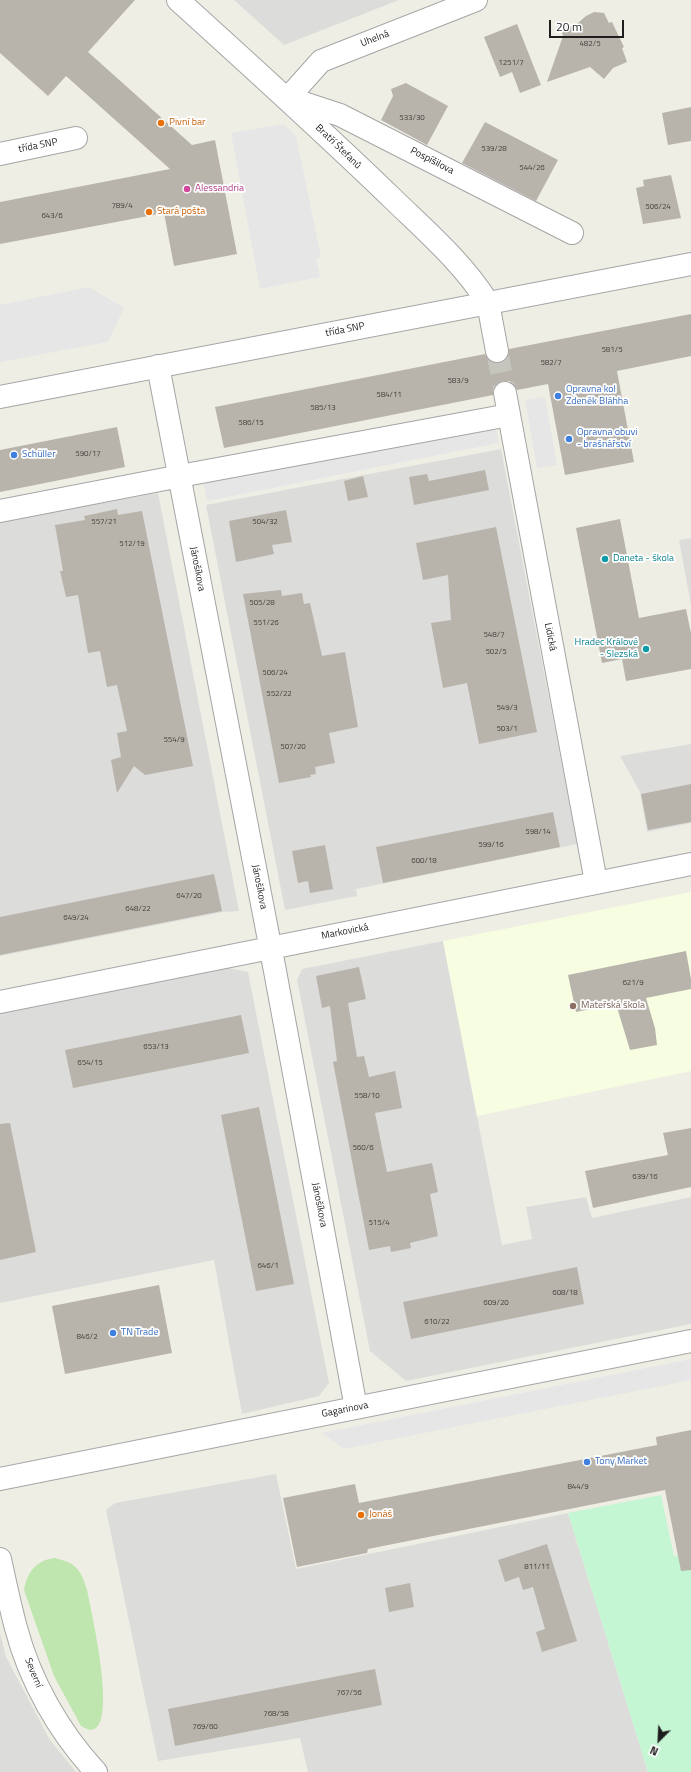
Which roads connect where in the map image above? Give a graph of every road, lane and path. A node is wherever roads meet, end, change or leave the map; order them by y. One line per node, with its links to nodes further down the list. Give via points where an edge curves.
1 (178, 0): 3 (street, Bratří Štefanů)
2 (476, 0): 3 (street, Uhelná, via 321,61)
3 (288, 98): 6 (street, Pospíšilova, via 340,115); 8 (street, Bratří Štefanů, via 448,253)
4 (76, 138): 5 (street, třída SNP)
5 (0, 154)
6 (572, 233)
7 (691, 264): 8 (street, třída SNP)
8 (488, 303): 9 (street); 10 (street, třída SNP)
9 (497, 351)
10 (158, 366): 12 (street, třída SNP); 14 (street, Jánošíkova)
11 (505, 393): 13 (street, Lidická)
12 (0, 397)
13 (509, 414): 14 (street); 17 (street, Lidická)
14 (179, 476): 15 (street); 18 (street, Jánošíkova)
15 (0, 511)
16 (691, 864): 17 (street, Markovická)
17 (596, 882): 18 (street, Markovická)
18 (270, 947): 19 (street, Markovická); 21 (street, Jánošíkova)
19 (0, 1002)
20 (691, 1342): 21 (street, Gagarinova)
21 (356, 1408): 22 (street, Gagarinova)
22 (0, 1479)
23 (0, 1559): 24 (street, Severní, via 16,1630 44,1699 56,1722)
24 (96, 1772)

